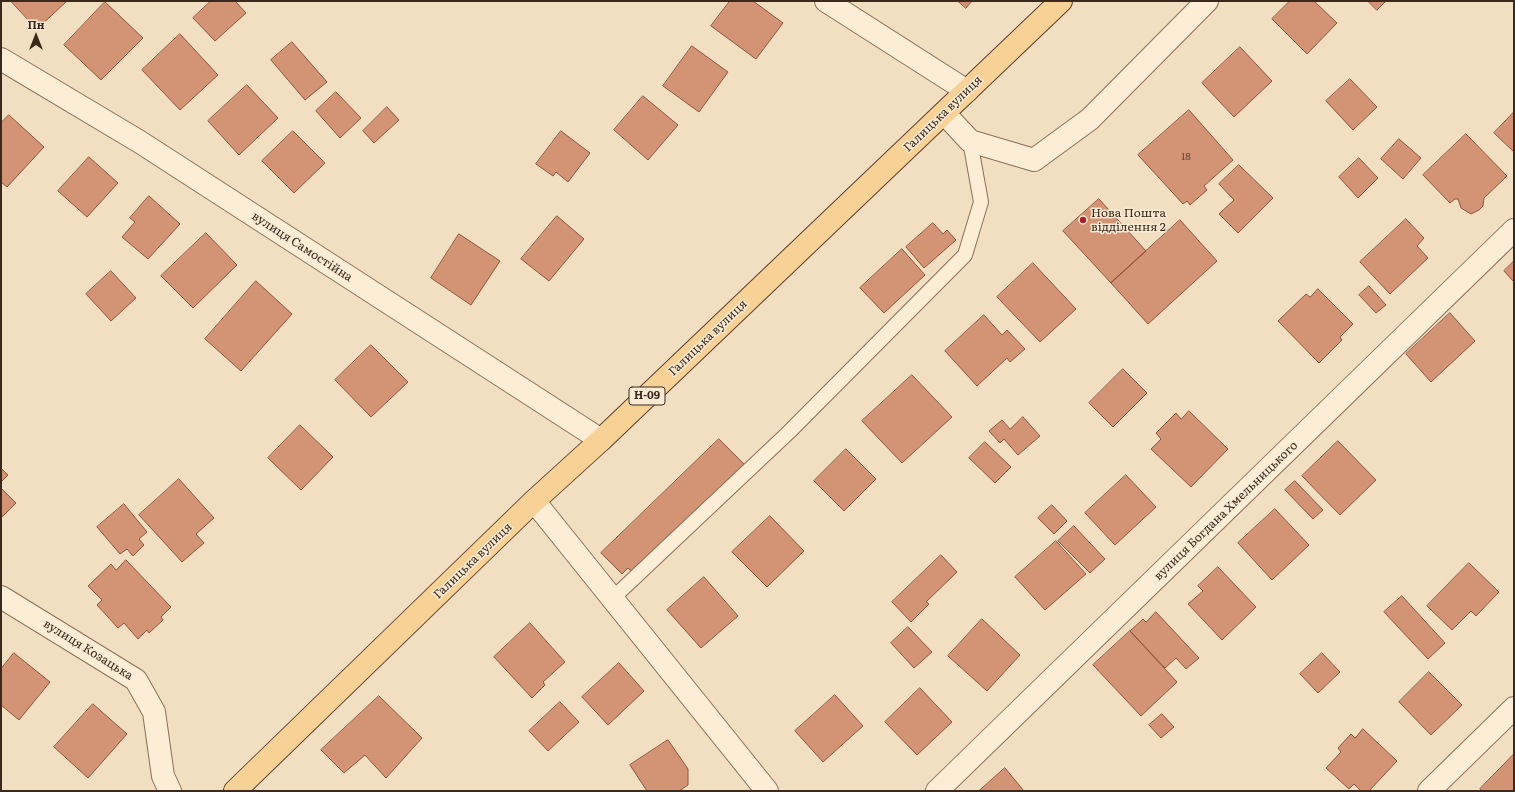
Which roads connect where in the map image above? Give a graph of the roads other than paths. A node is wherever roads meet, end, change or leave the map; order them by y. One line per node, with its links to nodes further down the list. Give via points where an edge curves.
1 (826, 1): 5 (street)
2 (1061, 1): 5 (main road, Галицька вулиця / Н-09)
3 (1207, 1): 7 (street, via 1090,119 1034,160)
4 (1, 59): 9 (street, вулиця Самостійна, via 140,142)
5 (967, 90): 6 (main road, Галицька вулиця / Н-09)
6 (944, 113): 7 (street); 9 (main road, Галицька вулиця / Н-09)
7 (970, 141): 12 (lane, via 981,202 966,255 789,432)
8 (1514, 230): 17 (street, вулиця Богдана Хмельницького)
9 (601, 440): 10 (main road, Галицька вулиця / Н-09)
10 (534, 501): 12 (street); 15 (main road, Галицька вулиця / Н-09)
11 (1, 597): 14 (street, вулиця Козацька, via 136,680 154,712 163,776)
12 (613, 598): 16 (street)
13 (1514, 708): 18 (street)
14 (170, 791)
15 (235, 791)
16 (768, 791)
17 (937, 791)
18 (1429, 791)

